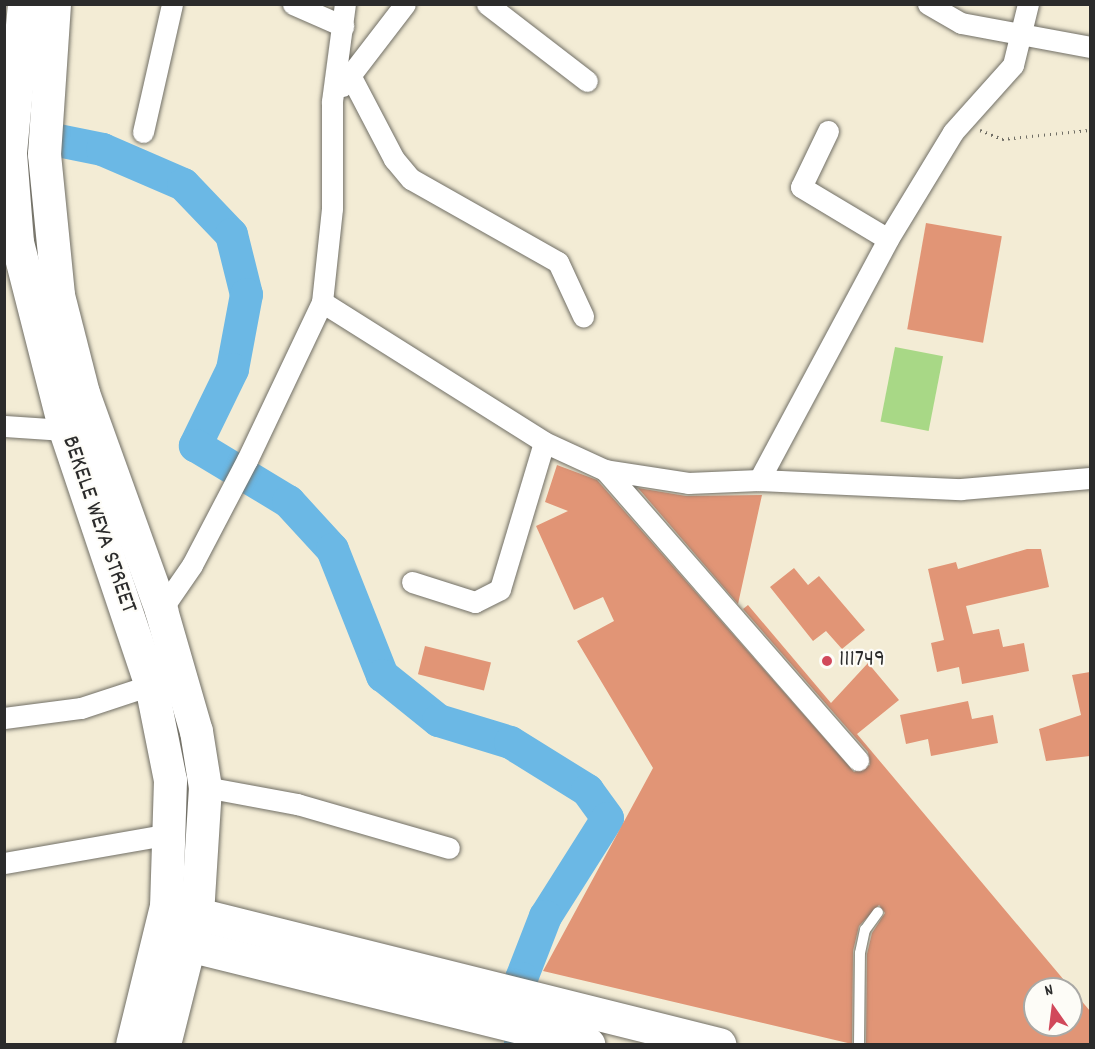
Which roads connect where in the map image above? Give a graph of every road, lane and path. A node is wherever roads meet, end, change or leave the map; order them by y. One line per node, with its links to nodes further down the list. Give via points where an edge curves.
1 (24, 4): 24 (main road, BEKELE WEYA STREET, via 10,141 17,242)
2 (54, 4): 30 (main road, via 45,142 50,254 68,341)
3 (172, 4): 19 (street)
4 (293, 4): 10 (street)
5 (345, 4): 10 (street)
6 (405, 4): 13 (street)
7 (487, 4): 14 (street)
8 (928, 4): 11 (street, via 961,22)
9 (1028, 4): 11 (street)
10 (343, 26): 15 (street)
11 (1021, 36): 12 (street); 16 (street, via 1013,64)
12 (1090, 47)
13 (350, 75): 15 (street); 22 (street, via 394,159 411,179 558,262)
14 (587, 81)
15 (332, 101): 21 (street, via 332,208)
16 (962, 123): 17 (path, via 1002,139); 20 (street)
17 (1090, 130)
18 (828, 131): 20 (street, via 801,187)
19 (143, 132)
20 (888, 239): 28 (street)
21 (322, 302): 25 (street); 30 (street, via 233,485)
22 (583, 316)
23 (4, 426): 24 (street)
24 (65, 430): 31 (main road, BEKELE WEYA STREET)
25 (543, 442): 26 (street); 29 (street, via 500,589 475,602)
26 (605, 470): 28 (street, via 688,483); 33 (street)
27 (1090, 478): 28 (street, via 961,489)
28 (759, 480)
29 (412, 582)
30 (161, 610): 34 (main road, via 196,731)
31 (151, 685): 32 (street, via 81,708); 35 (main road, BEKELE WEYA STREET, via 171,780)
32 (4, 718)
33 (858, 760)
34 (205, 787): 36 (street, via 297,804); 38 (main road)
35 (170, 834): 37 (street); 39 (main road, BEKELE WEYA STREET)
36 (449, 848)
37 (4, 863)
38 (201, 874): 39 (main road); 41 (main road)
39 (181, 910): 41 (main road); 42 (main road)
40 (878, 912): 48 (lane, via 865,930 860,952)
41 (246, 941): 42 (main road); 43 (main road); 46 (main road, via 503,1023); 47 (main road, via 496,986)
42 (175, 942): 43 (main road); 44 (main road)
43 (174, 999): 45 (main road)
44 (132, 1044)
45 (164, 1044)
46 (588, 1044)
47 (719, 1044)
48 (859, 1044)

